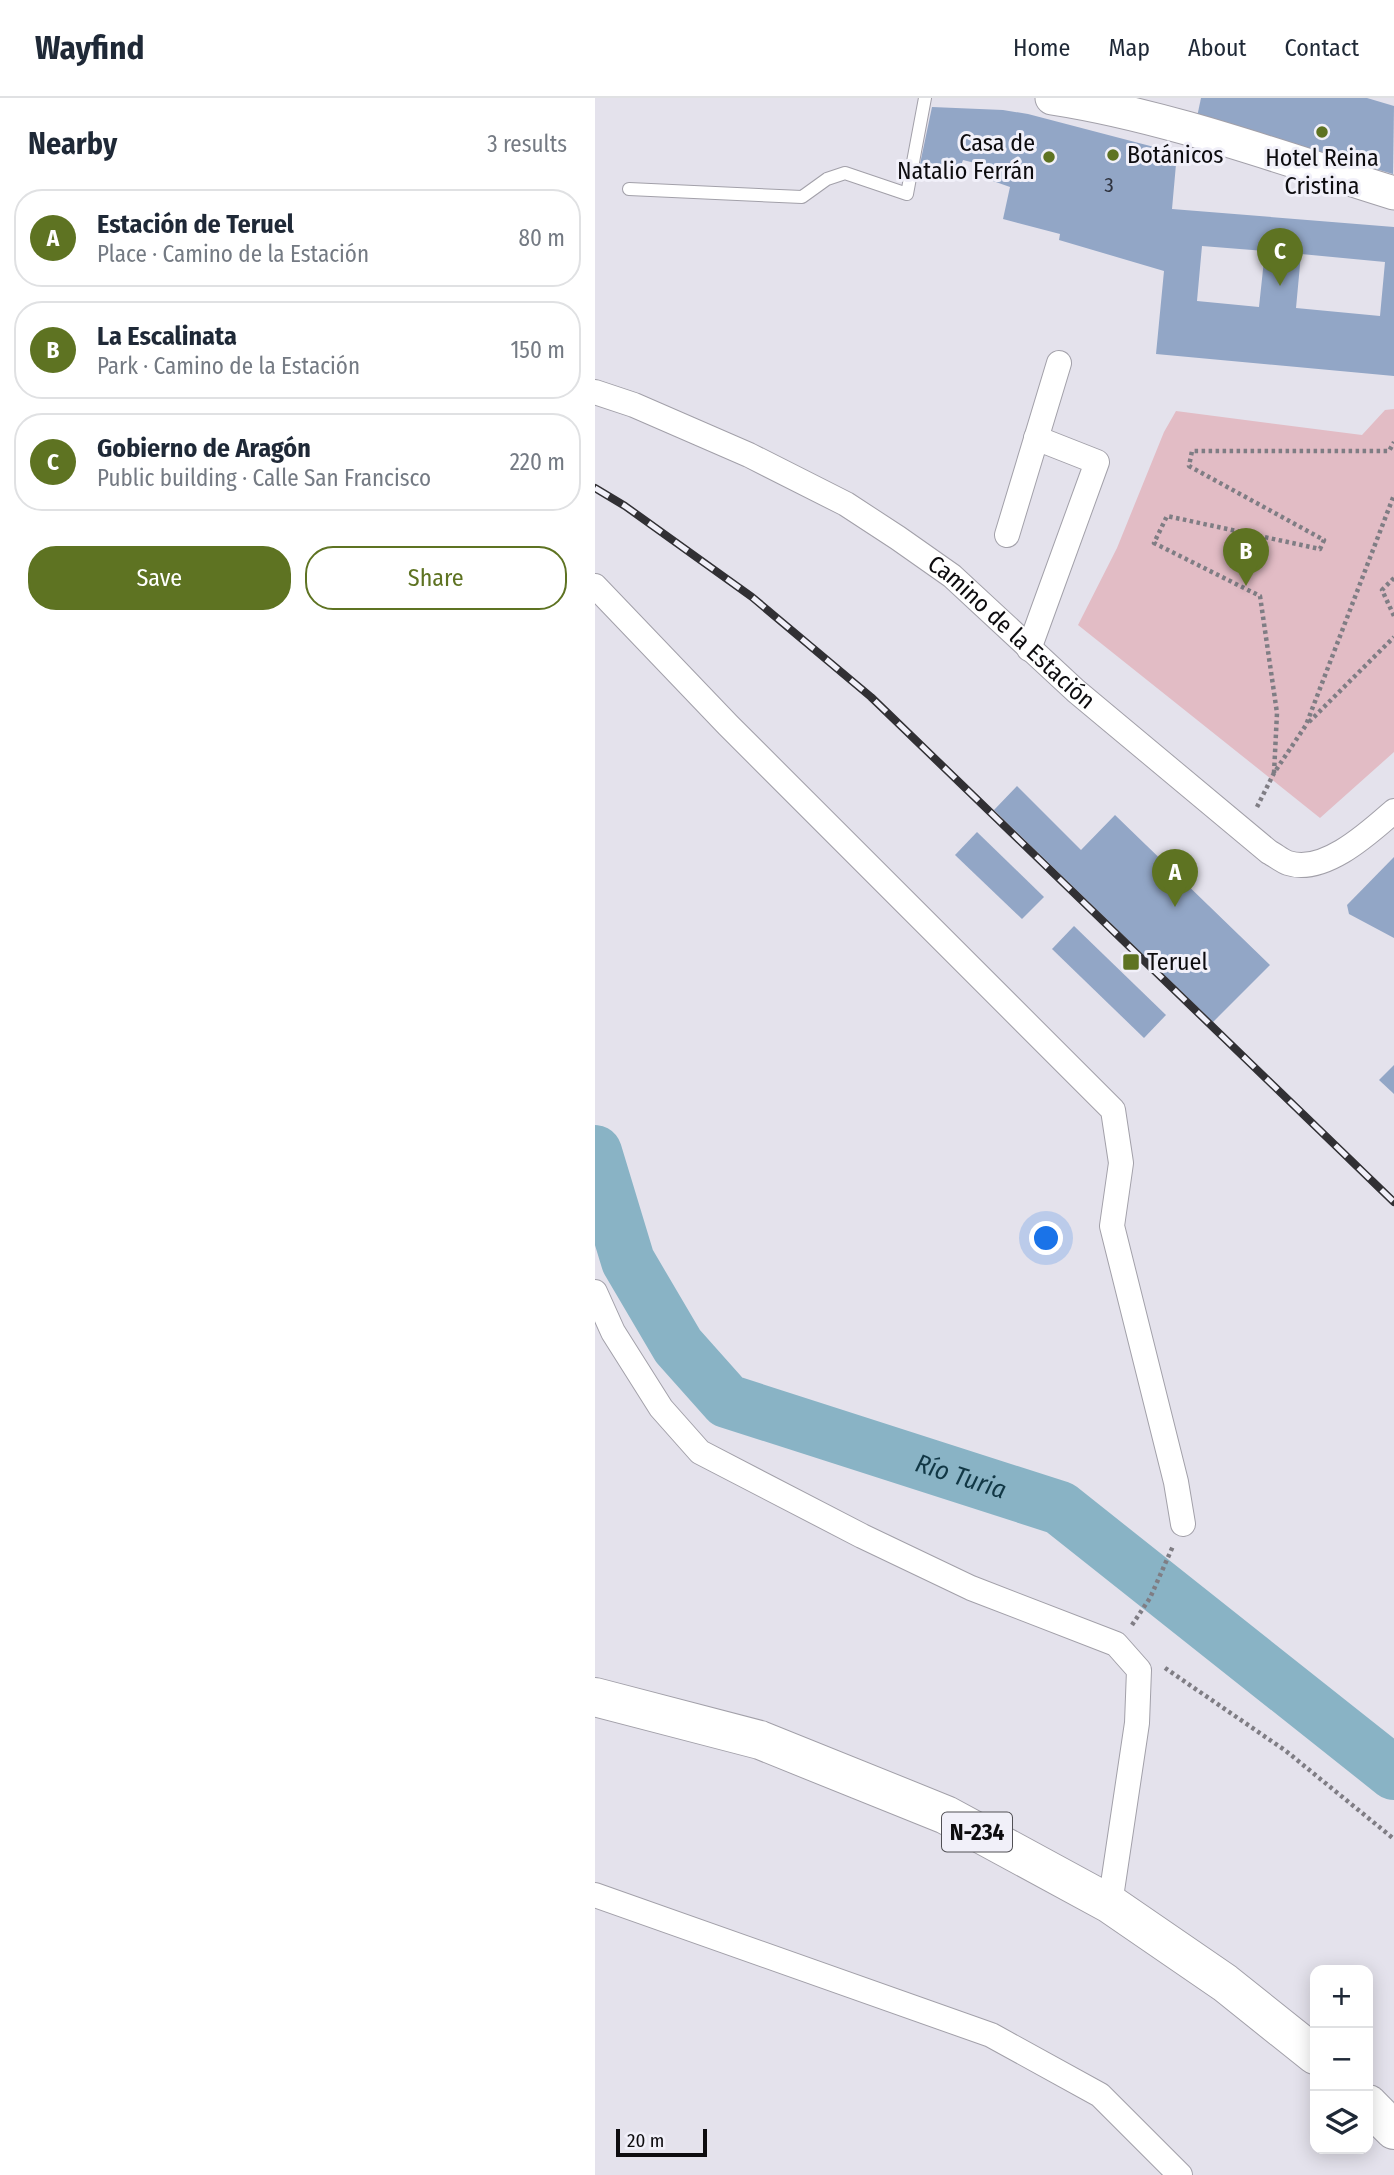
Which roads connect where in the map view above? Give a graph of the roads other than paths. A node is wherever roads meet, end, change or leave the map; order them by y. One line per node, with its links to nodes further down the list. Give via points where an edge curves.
1 (925, 98): 3 (lane, via 907,194 845,173 827,179 802,197)
2 (1052, 98): 4 (main road, via 1165,123)
3 (629, 189)
4 (1394, 193)
5 (1059, 363): 7 (street)
6 (595, 392): 10 (street, Camino de la Estación, via 713,439 846,504 952,576)
7 (1037, 438): 8 (street); 10 (street, via 1097,462)
8 (1007, 534)
9 (595, 586): 13 (street, via 1113,1110 1121,1163 1112,1226)
10 (1029, 649): 11 (street, Camino de la Estación, via 1289,864 1312,864 1336,855)
11 (1394, 811)
12 (595, 1292): 16 (street, via 613,1332 661,1408 701,1452 971,1588 1116,1644 1139,1670 1137,1723)
13 (1183, 1524)
14 (595, 1697): 16 (highway, N-234, via 773,1745 946,1815)
15 (595, 1895): 20 (street, via 991,2035 1100,2095)
16 (1110, 1904): 17 (highway, N-234, via 1225,1983)
17 (1310, 2051)
18 (1373, 2109): 19 (highway)
19 (1394, 2130)
20 (1180, 2175)

